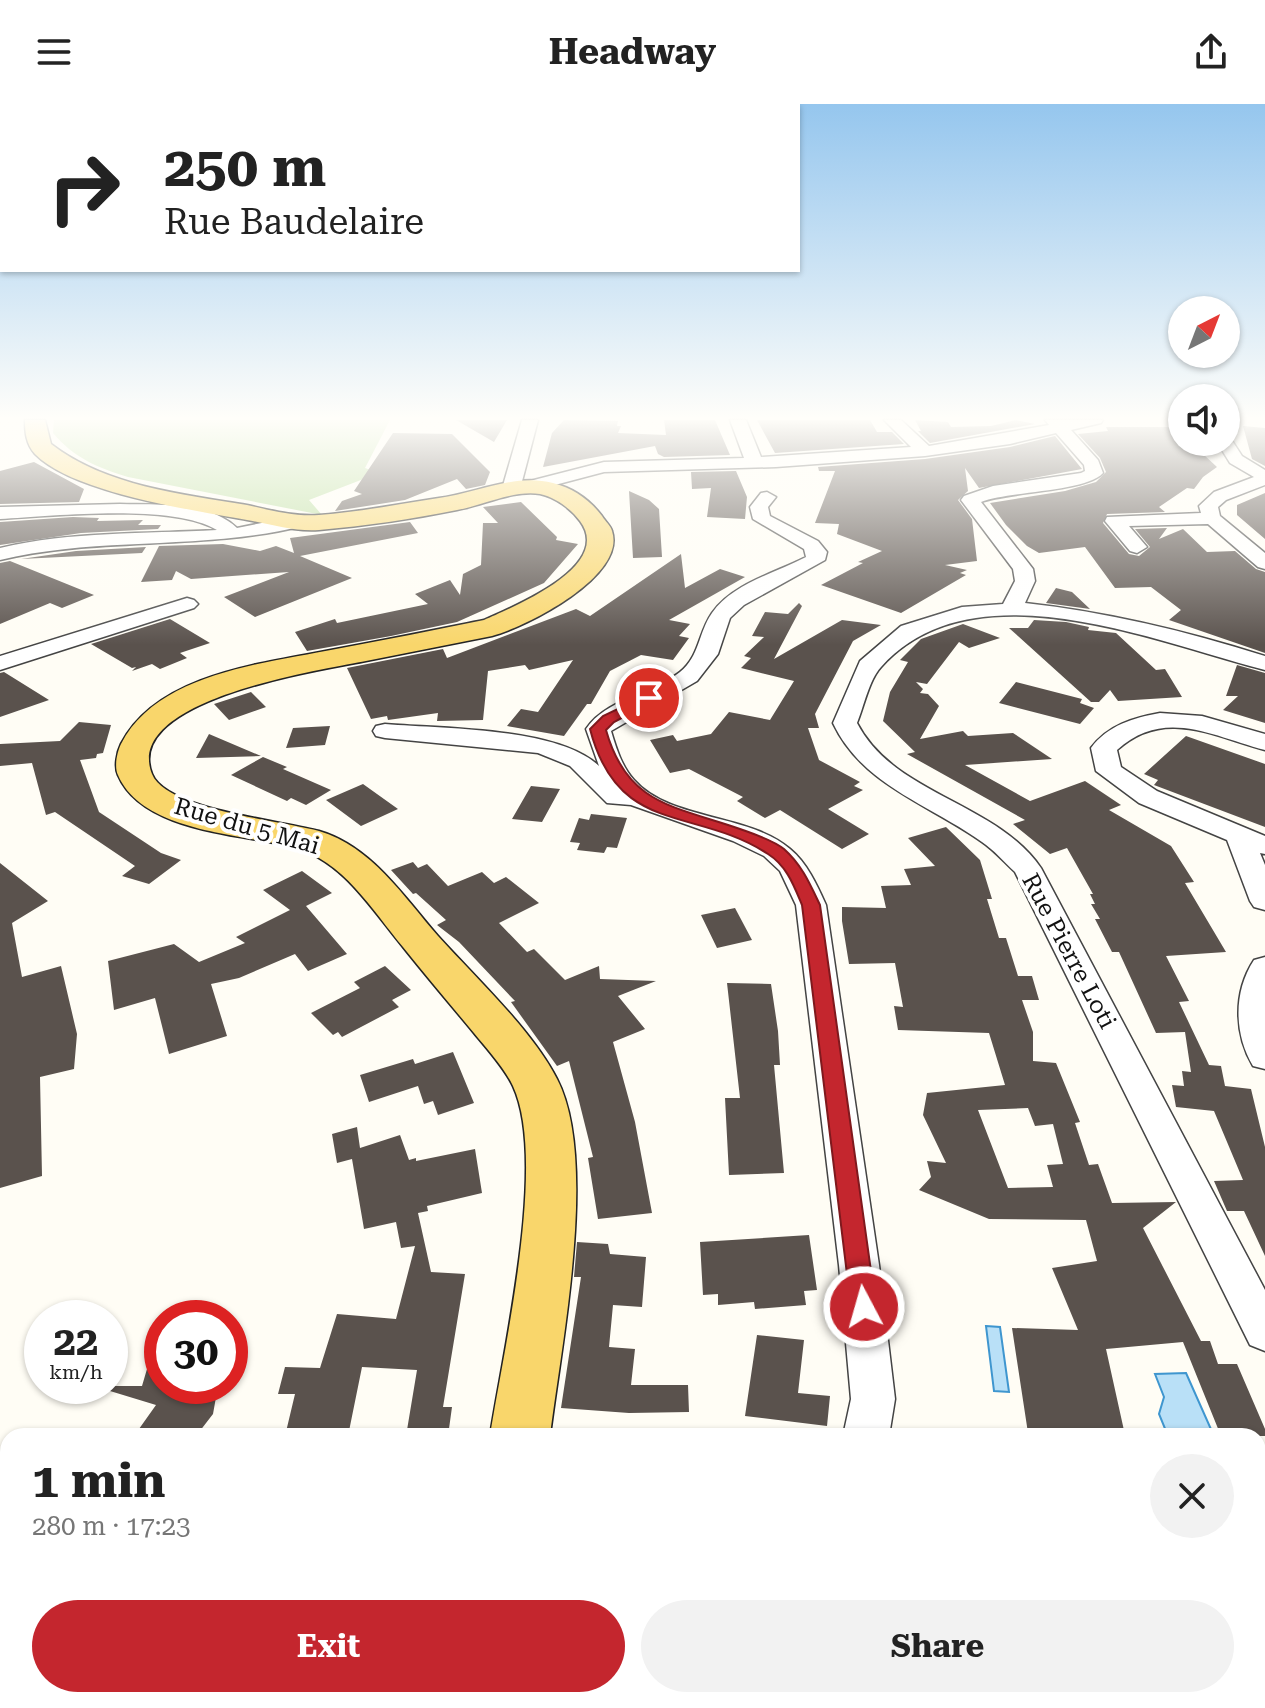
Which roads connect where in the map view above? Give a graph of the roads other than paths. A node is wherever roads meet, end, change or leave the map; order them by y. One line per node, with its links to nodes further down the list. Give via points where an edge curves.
1 (171, 495): 9 (main road)
2 (490, 495): 9 (main road)
3 (566, 495): 26 (main road, Rue du 5 Mai, via 592,517 600,530 600,548 596,559 555,595 492,627 239,678 205,691 158,718 132,758 142,788 179,810 308,839 355,865 536,1083 550,1152 551,1213)
4 (983, 495): 15 (street, via 970,500 1023,569 1025,581)
5 (1227, 495): 8 (street, via 1208,506)
6 (767, 497): 20 (street, via 759,507 762,519 811,545 815,560 740,599 721,615 713,646 690,675 624,709 598,729 621,780)
7 (0, 513): 10 (street, via 135,509 193,515 225,524)
8 (1212, 518): 11 (street, via 1114,521); 13 (street)
9 (296, 522): 10 (street)
10 (232, 534): 12 (street, via 53,541)
11 (1137, 547)
12 (0, 554)
13 (1265, 563)
14 (187, 604): 16 (street)
15 (1012, 608): 17 (street, Rue Pierre Loti, via 1146,627); 25 (street, Rue Pierre Loti, via 958,614 920,624 897,637 858,682 845,723 856,745 885,771 994,837 1027,868)
16 (0, 663)
17 (1265, 663)
18 (385, 731): 20 (street, via 543,746 579,761 616,797)
19 (1265, 742): 21 (street, via 1211,725 1144,721 1118,732 1104,748 1109,771 1148,797)
20 (641, 800): 27 (street, via 776,851 797,873 811,905 859,1265 873,1399)
21 (1253, 842): 22 (street)
22 (1265, 901)
23 (1265, 967): 24 (street, via 1253,1005 1256,1042)
24 (1265, 1057)
25 (1265, 1332)
26 (521, 1428)
27 (868, 1428)

